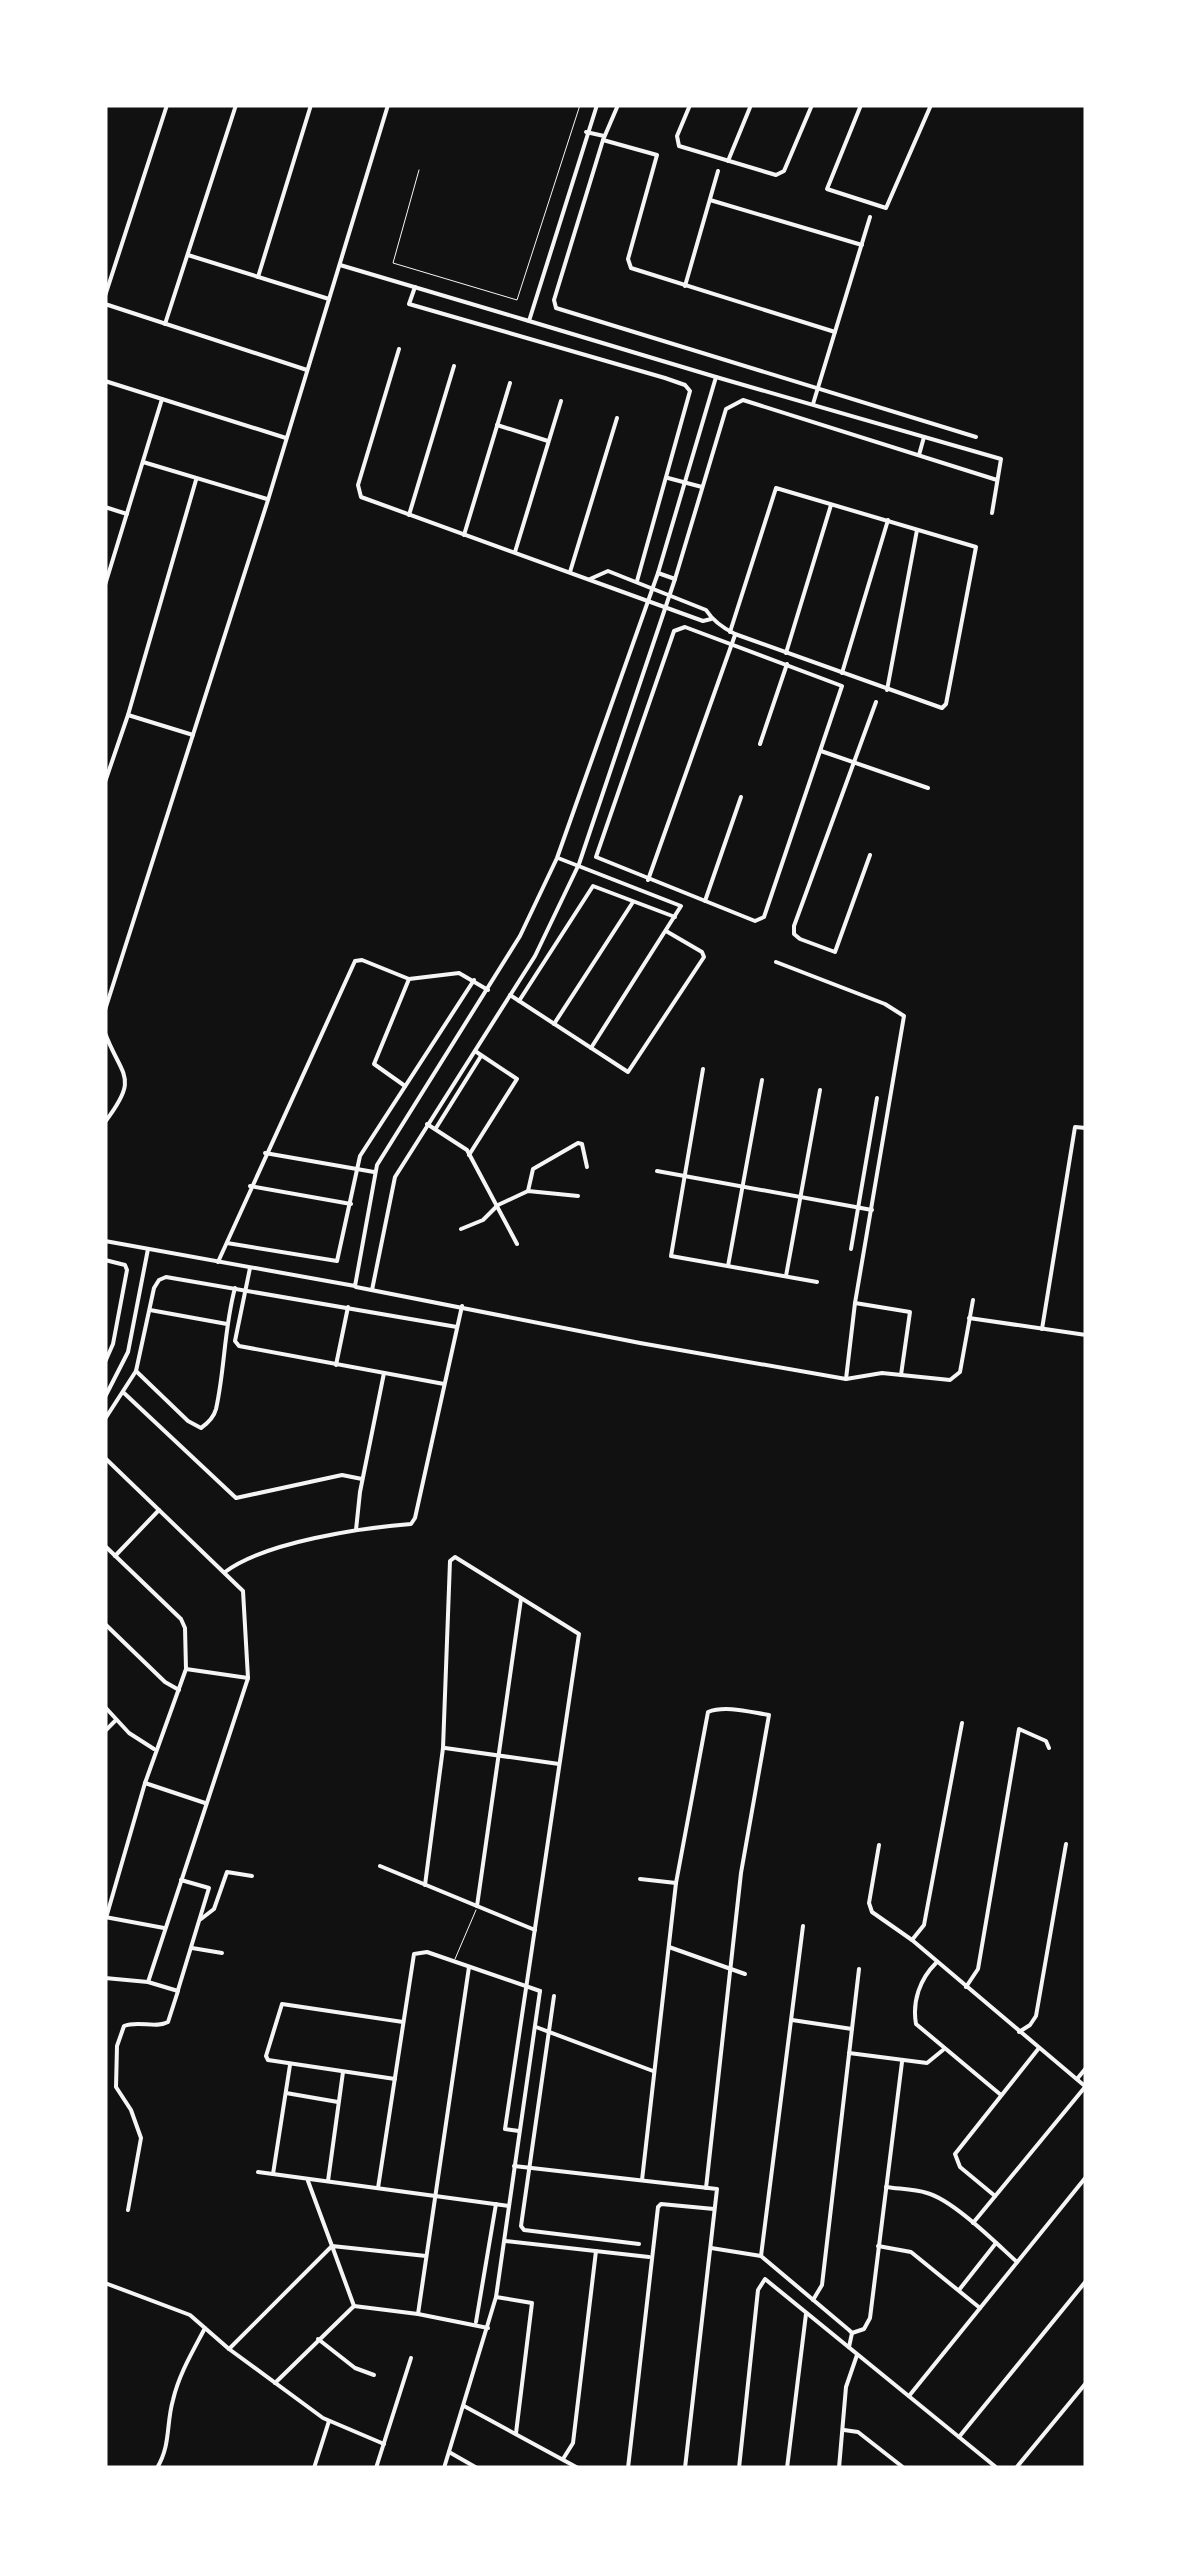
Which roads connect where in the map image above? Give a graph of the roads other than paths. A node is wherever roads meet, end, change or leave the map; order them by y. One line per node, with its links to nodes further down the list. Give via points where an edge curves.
1 (167, 105): 26 (street)
2 (236, 105): 21 (street)
3 (311, 105): 23 (street)
4 (387, 105): 22 (street)
5 (580, 105): 16 (lane, via 517,300 393,263)
6 (597, 105): 13 (street)
7 (618, 105): 14 (street)
8 (690, 105): 15 (street, via 679,146)
9 (751, 105): 15 (street)
10 (812, 105): 15 (street, via 780,175)
11 (861, 105): 12 (street, via 827,189 882,208)
12 (931, 105)
13 (586, 132): 14 (street); 29 (street)
14 (603, 138): 25 (street, via 657,155 627,263); 38 (street, via 556,308)
15 (728, 161)
16 (419, 170)
17 (718, 171): 18 (street)
18 (710, 200): 20 (street); 25 (street)
19 (870, 217): 20 (street)
20 (862, 246): 31 (street)
21 (188, 255): 23 (street); 30 (street)
22 (340, 265): 24 (street); 27 (street)
23 (258, 277): 27 (street)
24 (414, 286): 29 (street); 50 (street, via 409,304 684,385 691,396)
25 (685, 286): 31 (street)
26 (105, 296)
27 (329, 299): 34 (street)
28 (105, 304): 30 (street)
29 (529, 321): 35 (street)
30 (165, 324): 34 (street)
31 (835, 332): 38 (street)
32 (399, 349): 60 (street, via 358,493)
33 (454, 366): 60 (street)
34 (307, 370): 46 (street)
35 (716, 378): 41 (street); 53 (street)
36 (105, 381): 39 (street)
37 (510, 382): 43 (street)
38 (818, 389): 41 (street); 44 (street)
39 (162, 399): 46 (street); 49 (street)
40 (561, 400): 47 (street)
41 (812, 405): 45 (street)
42 (617, 418): 66 (street)
43 (498, 425): 47 (street); 63 (street)
44 (976, 436)
45 (924, 437): 48 (street); 52 (street, via 1001,459)
46 (286, 438): 55 (street)
47 (548, 441): 64 (street)
48 (918, 455): 52 (street); 54 (street, via 742,400 726,409)
49 (143, 462): 51 (street); 59 (street)
50 (668, 478): 53 (street); 70 (street)
51 (196, 480): 55 (street); 84 (street)
52 (997, 480): 58 (street)
53 (686, 482): 54 (street); 67 (street)
54 (702, 487): 68 (street)
55 (268, 500): 85 (street)
56 (832, 503): 61 (street); 77 (street, via 776,488); 79 (street)
57 (105, 507): 59 (street)
58 (992, 513)
59 (127, 514): 65 (street)
60 (408, 515): 63 (street)
61 (888, 520): 62 (street); 81 (street)
62 (917, 530): 82 (street); 82 (street, via 976,547 945,706)
63 (464, 535): 64 (street)
64 (515, 552): 66 (street)
65 (107, 572): 71 (street)
66 (570, 572): 69 (street)
67 (658, 574): 68 (street); 72 (street)
68 (674, 579): 73 (street)
69 (590, 580): 70 (street, via 608,571); 74 (street)
70 (637, 582): 72 (street)
71 (105, 585)
72 (654, 588): 73 (street); 74 (street)
73 (670, 594): 75 (street); 76 (street, via 706,610)
74 (649, 600): 75 (street); 93 (street)
75 (666, 606): 76 (street); 94 (street)
76 (712, 620): 77 (street)
77 (733, 633): 78 (street); 79 (street)
78 (731, 645): 80 (street); 95 (street); 95 (street, via 685,628 674,631 596,857)
79 (786, 653): 81 (street)
80 (787, 664): 86 (street); 87 (street, via 842,686)
81 (842, 674): 82 (street)
82 (887, 690)
83 (876, 702): 88 (street)
84 (128, 715): 85 (street); 89 (street)
85 (193, 735): 106 (street)
86 (760, 744)
87 (820, 751): 88 (street); 97 (street, via 760,920)
88 (855, 762): 90 (street); 92 (street, via 794,934 835,952)
89 (105, 782)
90 (928, 788)
91 (741, 797): 97 (street)
92 (870, 854)
93 (558, 858): 94 (street); 103 (street)
94 (579, 864): 98 (street, via 681,906); 104 (street)
95 (648, 880): 97 (street)
96 (634, 900): 98 (street); 105 (street, via 593,886); 107 (street)
97 (705, 901)
98 (675, 917): 99 (street)
99 (666, 931): 109 (street); 109 (street, via 703,954 695,972 630,1071)
100 (776, 962): 136 (street, via 904,1016)
101 (409, 979): 102 (street, via 456,972); 114 (street, via 374,1064); 121 (street, via 362,960 352,965)
102 (474, 980): 103 (street); 114 (street)
103 (488, 990): 126 (street)
104 (510, 995): 105 (street); 110 (street)
105 (518, 1001): 107 (street)
106 (105, 1010)
107 (554, 1024): 109 (street)
108 (105, 1032): 117 (street, via 126,1087)
109 (591, 1048)
110 (475, 1052): 111 (street); 118 (street)
111 (481, 1056): 119 (street); 122 (street, via 517,1079)
112 (703, 1069): 127 (street)
113 (762, 1080): 129 (street)
114 (406, 1086): 124 (street)
115 (820, 1090): 132 (street)
116 (877, 1098): 135 (street)
117 (105, 1122)
118 (427, 1124): 119 (street); 152 (street, via 395,1176)
119 (436, 1128): 122 (street)
120 (1086, 1128): 161 (street, via 1075,1127)
121 (265, 1154): 124 (street); 128 (street)
122 (469, 1155): 134 (street)
123 (587, 1167): 130 (street, via 578,1142 533,1170)
124 (358, 1169): 126 (street); 133 (street)
125 (657, 1171): 127 (street)
126 (374, 1172): 149 (street)
127 (684, 1176): 129 (street); 145 (street, via 671,1256)
128 (250, 1186): 133 (street); 139 (street)
129 (742, 1187): 132 (street); 145 (street)
130 (528, 1191): 131 (street); 134 (street)
131 (578, 1196)
132 (802, 1198): 135 (street); 147 (street)
133 (351, 1204): 139 (street, via 338,1261)
134 (498, 1205): 137 (street); 140 (street)
135 (858, 1208): 136 (street); 142 (street)
136 (872, 1210): 154 (street)
137 (461, 1229)
138 (105, 1241): 141 (street)
139 (226, 1243): 144 (street)
140 (517, 1244)
141 (148, 1249): 144 (street); 171 (street, via 128,1352)
142 (851, 1249)
143 (105, 1260): 163 (street, via 127,1268)
144 (218, 1262): 146 (street)
145 (728, 1266): 147 (street)
146 (250, 1268): 149 (street); 151 (street)
147 (786, 1276): 148 (street)
148 (817, 1282)
149 (355, 1286): 152 (street)
150 (236, 1287): 151 (street); 157 (street, via 166,1277 154,1288); 159 (street)
151 (245, 1288): 156 (street); 164 (street, via 236,1344)
152 (372, 1290): 155 (street)
153 (973, 1300): 158 (street)
154 (855, 1303): 167 (street, via 910,1312); 168 (street)
155 (462, 1306): 160 (street); 168 (street)
156 (348, 1307): 160 (street); 164 (street)
157 (150, 1310): 159 (street); 165 (street)
158 (969, 1318): 161 (street); 167 (street, via 960,1372 950,1380)
159 (227, 1324): 165 (street, via 215,1414 201,1428)
160 (457, 1327): 169 (street)
161 (1042, 1329): 162 (street)
162 (1086, 1336)
163 (105, 1362)
164 (336, 1365): 166 (street)
165 (136, 1371): 170 (street)
166 (384, 1373): 169 (street); 174 (street)
167 (900, 1375): 168 (street)
168 (846, 1379)
169 (444, 1384): 176 (street, via 415,1518 411,1524)
170 (124, 1393): 172 (street); 174 (street, via 236,1498 342,1475)
171 (105, 1397)
172 (105, 1419)
173 (105, 1458): 175 (street)
174 (362, 1478): 176 (street)
175 (159, 1510): 178 (street); 179 (street)
176 (356, 1530): 179 (street, via 250,1556)
177 (105, 1546): 178 (street)
178 (116, 1556): 182 (street, via 181,1620)
179 (225, 1572): 183 (street, via 243,1591)
180 (521, 1599): 189 (street, via 450,1558); 192 (street); 193 (street, via 578,1634)
181 (105, 1624): 184 (street)
182 (186, 1670): 183 (street); 184 (street)
183 (248, 1678): 195 (street)
184 (180, 1690): 191 (street)
185 (105, 1707): 186 (street)
186 (118, 1719): 188 (street); 191 (street)
187 (962, 1723): 210 (street, via 924,1925)
188 (105, 1731)
189 (443, 1748): 192 (street); 203 (street)
190 (1049, 1748): 223 (street, via 1019,1729 978,1969)
191 (156, 1750): 194 (street)
192 (499, 1756): 193 (street); 204 (street)
193 (559, 1764): 209 (street)
194 (145, 1783): 195 (street); 205 (street)
195 (204, 1803): 201 (street)
196 (1066, 1844): 231 (street, via 1036,2016)
197 (878, 1845): 210 (street, via 869,1908)
198 (380, 1866): 203 (street)
199 (252, 1876): 206 (street, via 227,1872 214,1909)
200 (640, 1879): 202 (street)
201 (181, 1880): 206 (street, via 209,1888); 208 (street)
202 (676, 1883): 211 (street); 218 (street, via 711,1709 769,1715)
203 (425, 1885): 204 (street)
204 (477, 1906): 209 (street); 214 (lane)
205 (106, 1918): 208 (street)
206 (199, 1920): 212 (street)
207 (803, 1926): 226 (street)
208 (166, 1929): 221 (street)
209 (535, 1930): 222 (street)
210 (912, 1940): 215 (street)
211 (669, 1947): 218 (street); 238 (street)
212 (192, 1948): 213 (street); 224 (street)
213 (222, 1954)
214 (454, 1962): 216 (street); 227 (street, via 417,1952)
215 (936, 1963): 223 (street); 233 (street, via 922,1982 915,2016 920,2030)
216 (469, 1967): 222 (street); 258 (street)
217 (859, 1969): 229 (street)
218 (729, 1970): 219 (street); 257 (street)
219 (745, 1974)
220 (105, 1978): 221 (street)
221 (148, 1982): 224 (street)
222 (526, 1987): 228 (street, via 540,1992); 246 (street, via 505,2129)
223 (966, 1987): 231 (street)
224 (178, 1990): 263 (street, via 168,2022 124,2026 117,2046 116,2087 140,2129)
225 (554, 1996): 230 (street)
226 (792, 2020): 229 (street); 275 (street)
227 (404, 2022): 236 (street, via 282,2004 266,2058); 240 (street)
228 (535, 2027): 230 (street); 246 (street)
229 (852, 2029): 234 (street)
230 (547, 2032): 238 (street); 248 (street)
231 (1019, 2032): 232 (street)
232 (1039, 2048): 241 (street); 244 (street)
233 (944, 2050): 235 (street, via 926,2064); 244 (street)
234 (849, 2054): 235 (street); 282 (street, via 822,2285)
235 (902, 2062): 255 (street)
236 (290, 2064): 239 (street); 243 (street)
237 (1086, 2068): 241 (street)
238 (653, 2070): 253 (street)
239 (343, 2072): 240 (street); 245 (street)
240 (395, 2078): 256 (street)
241 (1078, 2079): 242 (street)
242 (1086, 2087): 259 (street)
243 (286, 2093): 245 (street); 250 (street)
244 (1002, 2094): 259 (street, via 955,2154 960,2167)
245 (338, 2102): 254 (street)
246 (520, 2131): 247 (street)
247 (514, 2166): 248 (street); 261 (street)
248 (529, 2168): 253 (street); 267 (street, via 522,2229)
249 (258, 2172): 250 (street)
250 (272, 2174): 252 (street)
251 (1086, 2177): 277 (street)
252 (308, 2179): 254 (street); 269 (street)
253 (642, 2180): 257 (street)
254 (328, 2182): 256 (street)
255 (886, 2187): 264 (street, via 929,2193); 270 (street)
256 (378, 2188): 258 (street)
257 (706, 2188): 262 (street, via 717,2189)
258 (435, 2196): 260 (street); 274 (street)
259 (995, 2196): 264 (street)
260 (496, 2204): 261 (street); 287 (street)
261 (509, 2206): 265 (street)
262 (715, 2209): 271 (street); 276 (street, via 659,2205)
263 (128, 2210)
264 (972, 2223): 266 (street)
265 (505, 2241): 272 (street); 281 (street)
266 (996, 2242): 277 (street); 280 (street)
267 (629, 2243): 268 (street); 273 (street)
268 (639, 2244)
269 (332, 2246): 274 (street); 283 (street); 293 (street)
270 (878, 2246): 280 (street, via 911,2252); 290 (street, via 870,2318)
271 (712, 2248): 275 (street); 315 (street)
272 (596, 2251): 273 (street); 307 (street, via 573,2442)
273 (628, 2255): 276 (street)
274 (426, 2256): 285 (street)
275 (761, 2256): 282 (street)
276 (651, 2258): 314 (street)
277 (1017, 2262): 284 (street)
278 (1086, 2282): 304 (street)
279 (105, 2283): 288 (street, via 190,2315)
280 (958, 2290): 284 (street)
281 (496, 2297): 289 (street); 303 (street, via 532,2303)
282 (813, 2300): 290 (street)
283 (354, 2306): 285 (street); 291 (street)
284 (980, 2308): 299 (street)
285 (418, 2314): 287 (street)
286 (806, 2314): 292 (street); 316 (street, via 762,2280); 317 (street)
287 (476, 2324): 289 (street)
288 (205, 2328): 293 (street); 308 (street, via 176,2387 170,2436)
289 (488, 2328): 300 (street)
290 (852, 2333): 292 (street)
291 (318, 2340): 296 (street); 297 (street)
292 (848, 2347): 294 (street)
293 (229, 2350): 297 (street)
294 (858, 2355): 299 (street); 302 (street, via 846,2387)
295 (412, 2358): 305 (street)
296 (374, 2375)
297 (274, 2383): 301 (street)
298 (1086, 2383): 321 (street)
299 (908, 2396): 304 (street)
300 (463, 2405): 303 (street); 306 (street)
301 (329, 2420): 305 (street); 309 (street)
302 (844, 2430): 318 (street); 319 (street, via 858,2432)
303 (516, 2433): 307 (street)
304 (959, 2437): 320 (street)
305 (384, 2444): 310 (street)
306 (448, 2452): 311 (street); 312 (street)
307 (563, 2459): 313 (street)
308 (157, 2468)
309 (314, 2468)
310 (376, 2468)
311 (444, 2468)
312 (478, 2468)
313 (578, 2468)
314 (628, 2468)
315 (685, 2468)
316 (738, 2468)
317 (787, 2468)
318 (839, 2468)
319 (904, 2468)
320 (997, 2468)
321 (1016, 2468)

